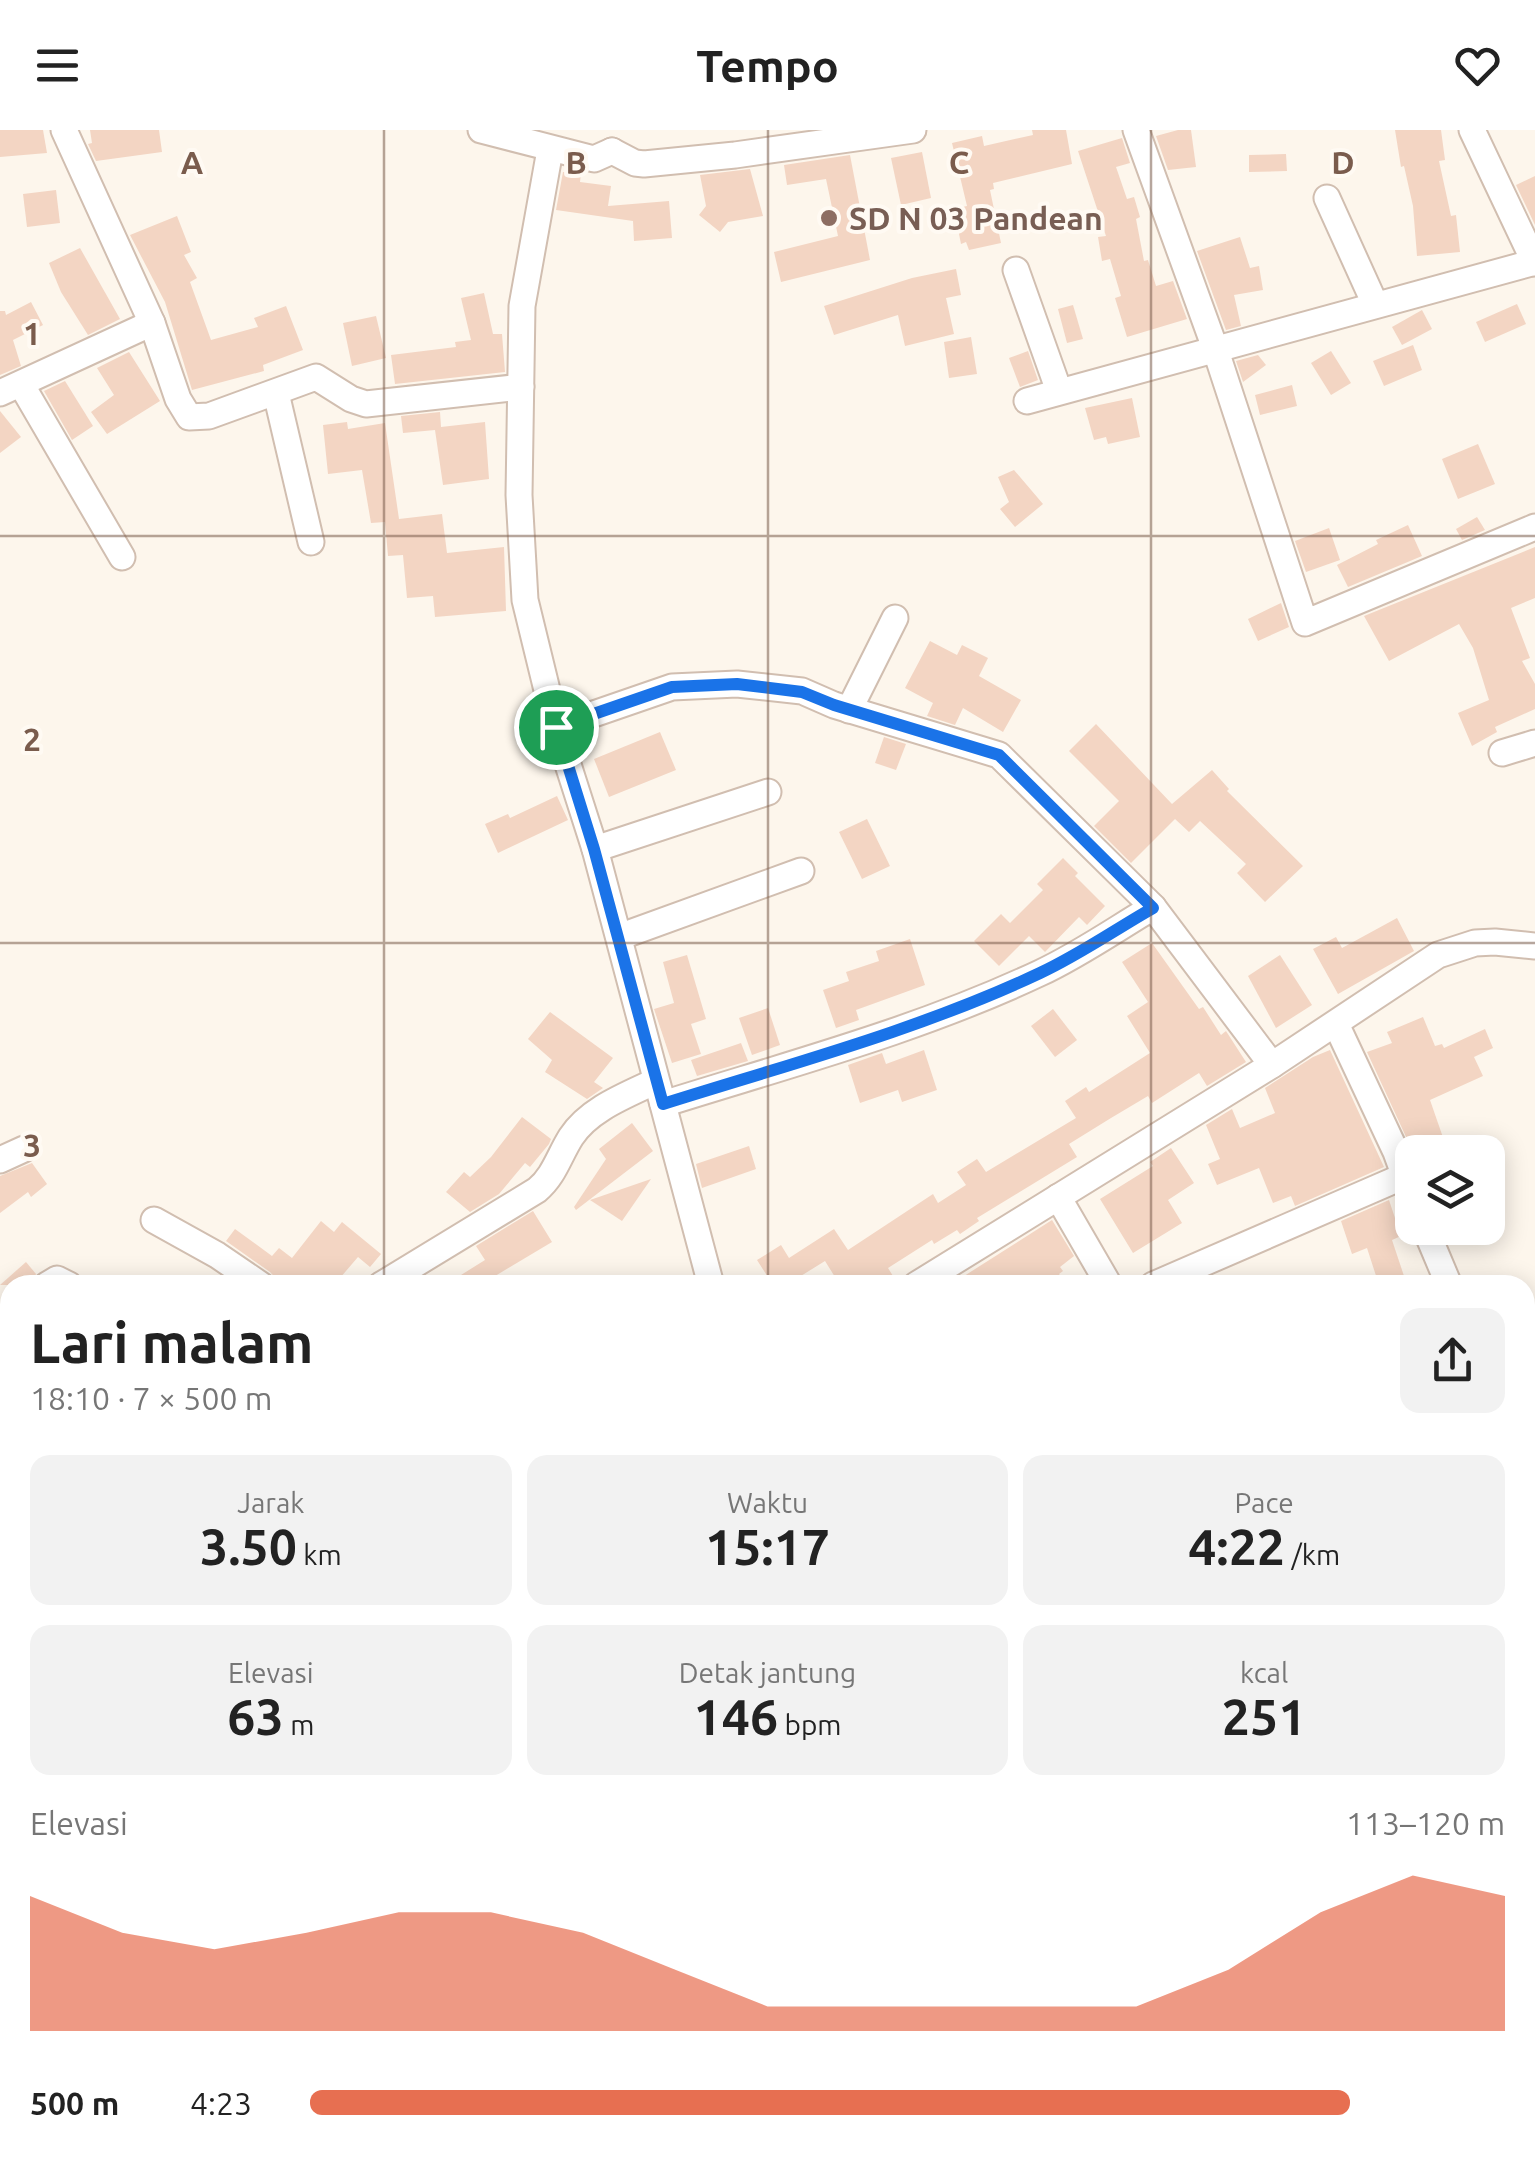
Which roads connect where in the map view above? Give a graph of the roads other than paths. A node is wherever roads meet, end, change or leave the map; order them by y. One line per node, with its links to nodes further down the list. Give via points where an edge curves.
1 (64, 130): 12 (street)
2 (481, 130): 7 (street)
3 (913, 130): 6 (street, via 644,164)
4 (1136, 130): 13 (street)
5 (1472, 130): 9 (street)
6 (613, 140): 7 (street, via 594,159)
7 (550, 150): 14 (street, via 522,306)
8 (1326, 198): 11 (street)
9 (1535, 262): 11 (street)
10 (1016, 270): 16 (street)
11 (1375, 304): 13 (street)
12 (152, 322): 15 (street); 17 (street, via 189,418)
13 (1214, 348): 16 (street); 19 (street, via 1305,623)
14 (522, 387): 17 (street, via 366,404 316,377); 24 (street, via 525,600)
15 (10, 388): 21 (street)
16 (1059, 391): 18 (street)
17 (276, 393): 20 (street)
18 (1027, 401)
19 (1535, 527)
20 (310, 542)
21 (122, 558)
22 (895, 618): 23 (street)
23 (849, 710): 24 (street, via 788,688 672,687); 30 (street, via 999,755)
24 (556, 727): 28 (street)
25 (1535, 743): 26 (street)
26 (1502, 753)
27 (768, 792): 28 (street)
28 (594, 849): 31 (street)
29 (802, 872): 31 (street)
30 (1153, 908): 34 (street); 35 (street, via 1043,972 943,1014 862,1044)
31 (619, 937): 35 (street)
32 (1535, 946): 33 (street, via 1485,942 1438,954)
33 (1336, 1024): 34 (street); 37 (street)
34 (1272, 1064): 40 (street)
35 (660, 1092): 44 (street, via 606,1106 573,1134 536,1190); 45 (street)
36 (24, 1149): 38 (street)
37 (1395, 1157)
38 (0, 1160)
39 (1395, 1191): 48 (street)
40 (1058, 1197): 46 (street); 47 (street)
41 (154, 1220): 43 (street)
42 (1432, 1245): 49 (street)
43 (247, 1275)
44 (397, 1275)
45 (708, 1275)
46 (932, 1275)
47 (1103, 1275)
48 (1179, 1275)
49 (1445, 1275)

